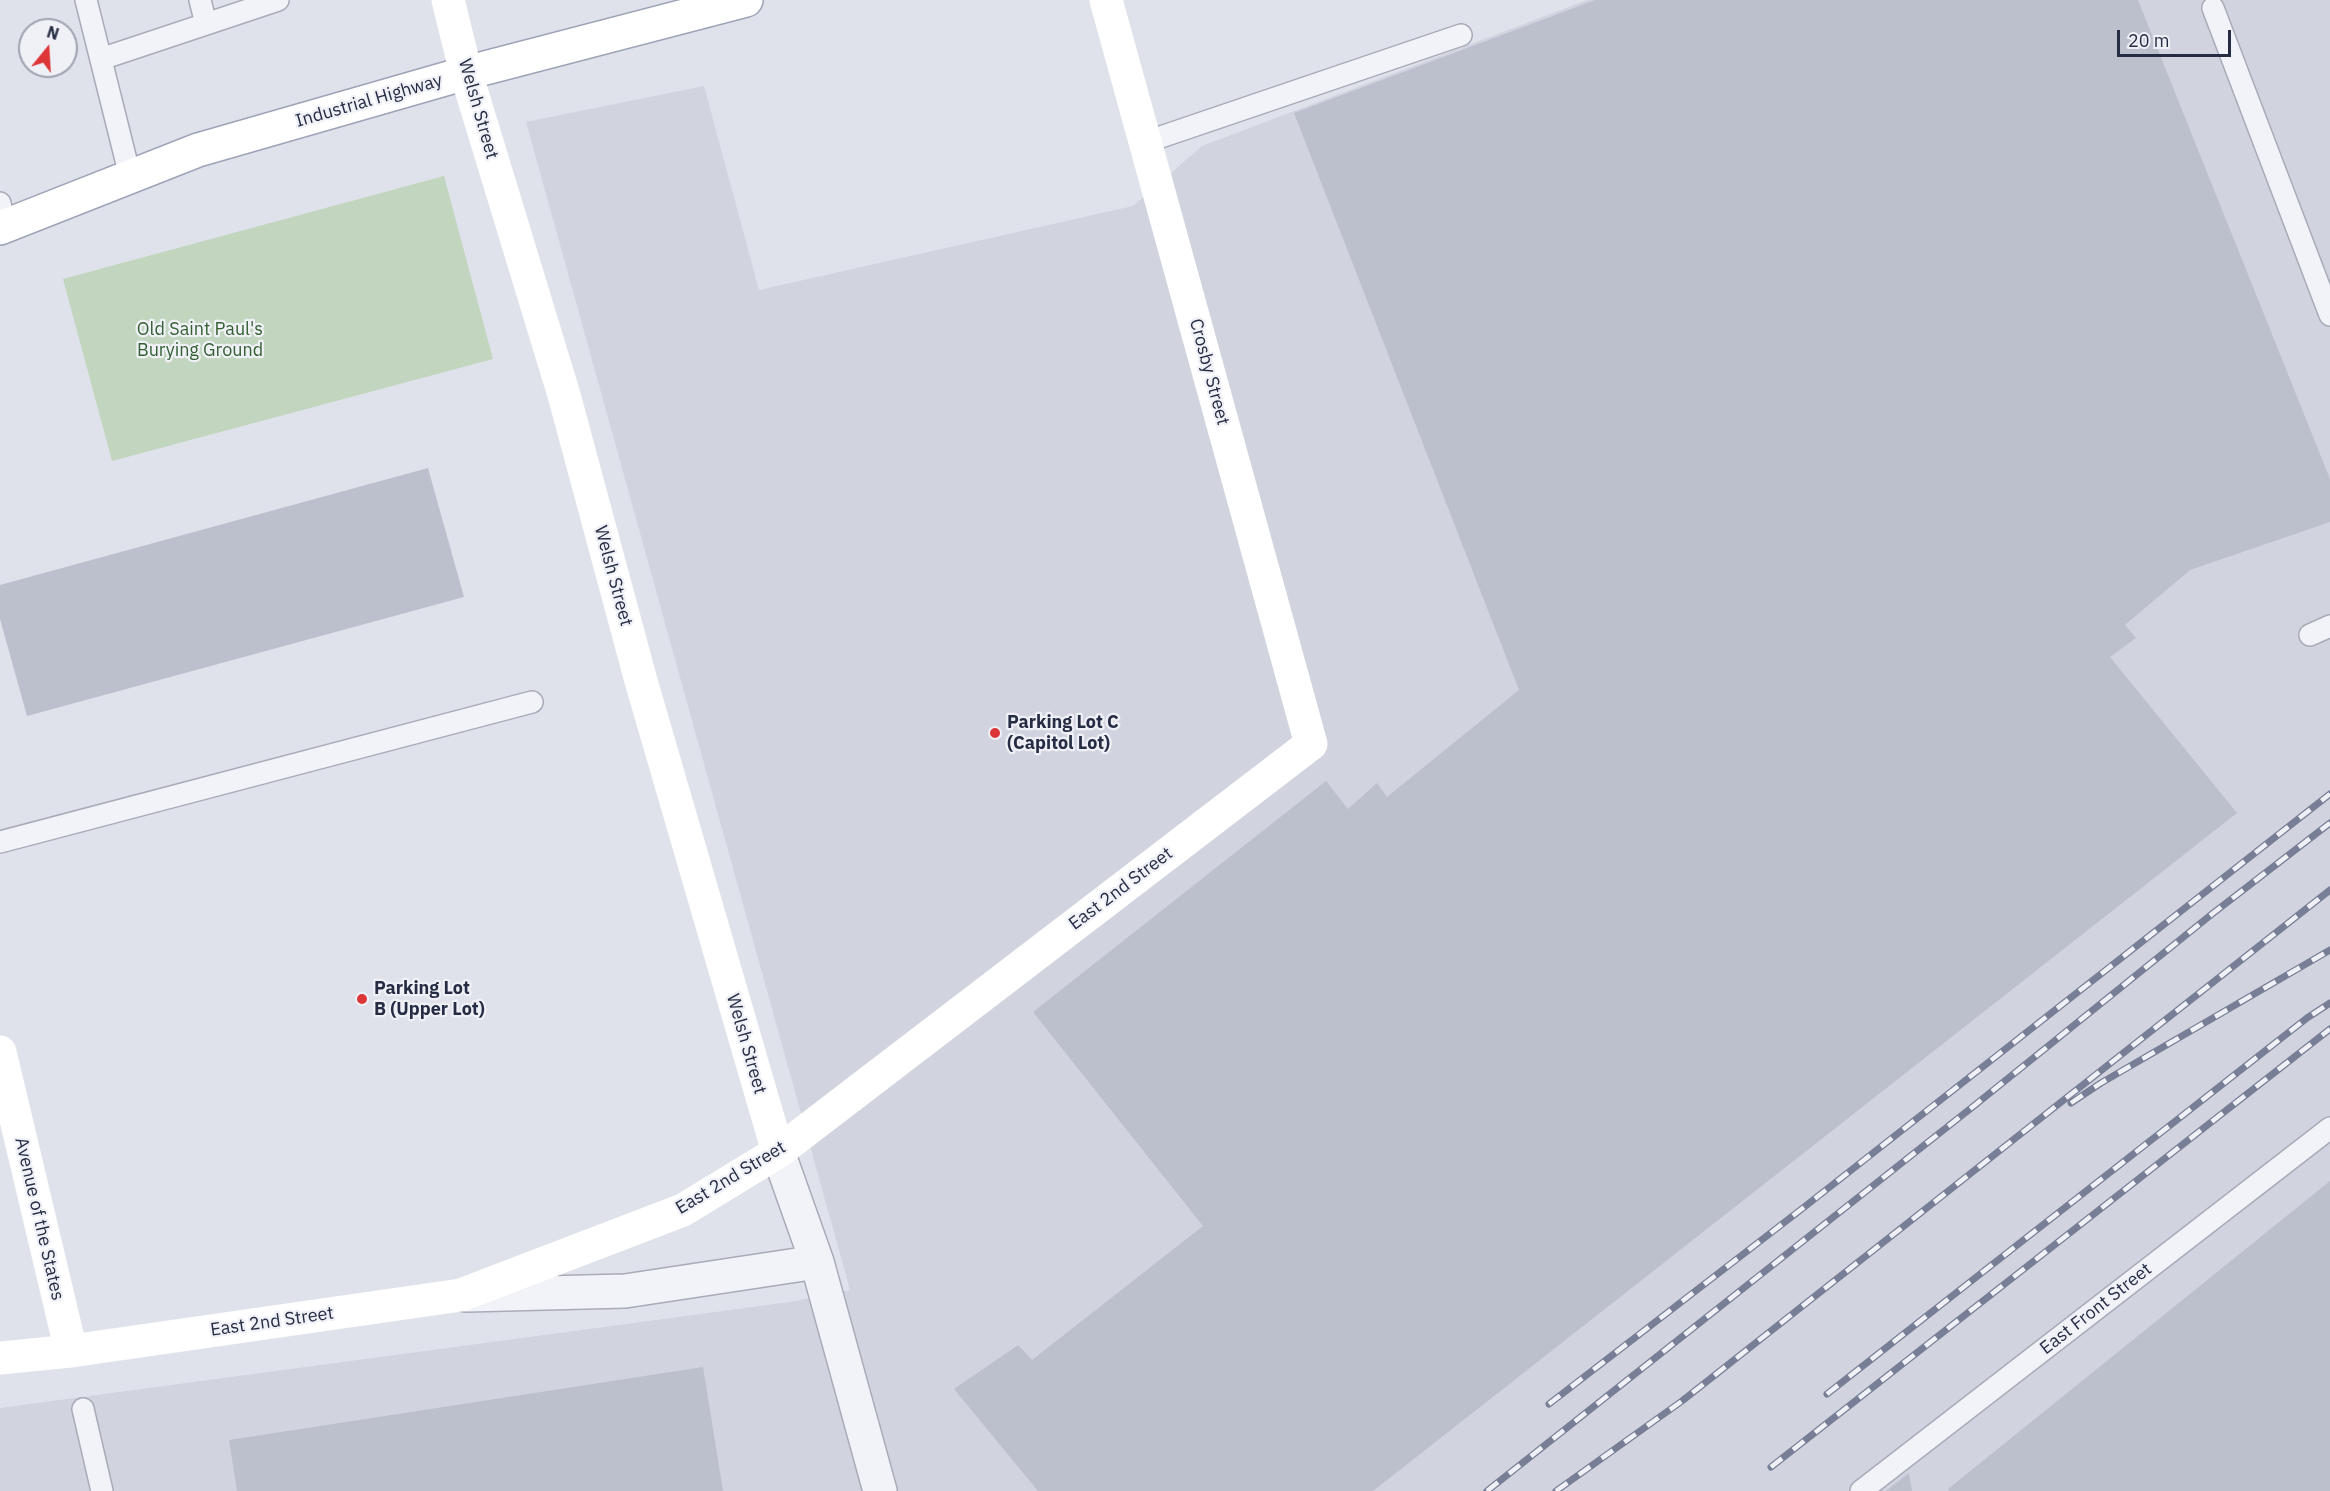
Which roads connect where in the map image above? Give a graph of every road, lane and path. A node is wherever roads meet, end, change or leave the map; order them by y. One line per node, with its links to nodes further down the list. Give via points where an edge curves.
1 (86, 0): 10 (lane)
2 (200, 0): 8 (lane)
3 (278, 0): 8 (lane)
4 (448, 0): 11 (street, Welsh Street)
5 (746, 0): 11 (street, Industrial Highway)
6 (1106, 0): 12 (street, Crosby Street)
7 (2209, 3): 15 (lane)
8 (206, 24): 10 (lane)
9 (1461, 35): 12 (lane)
10 (101, 59): 13 (lane)
11 (466, 73): 13 (street, Industrial Highway, via 198,150); 23 (street, Welsh Street, via 564,395 641,681)
12 (1146, 142): 19 (street, Crosby Street)
13 (130, 176): 14 (street, Industrial Highway)
14 (2, 219)
15 (2330, 315)
16 (2330, 626): 17 (lane)
17 (2310, 635)
18 (532, 702): 20 (lane)
19 (1311, 744): 23 (street, East 2nd Street)
20 (0, 842)
21 (0, 1052): 26 (street, Avenue of the States)
22 (2330, 1128): 31 (lane, East Front Street)
23 (778, 1152): 24 (street); 25 (street, East 2nd Street, via 683,1210)
24 (817, 1262): 25 (street, via 625,1291); 30 (street)
25 (461, 1295): 26 (street, East 2nd Street)
26 (70, 1351): 27 (street, East 2nd Street)
27 (0, 1358)
28 (83, 1409): 29 (lane)
29 (102, 1491)
30 (880, 1491)
31 (1861, 1491)

